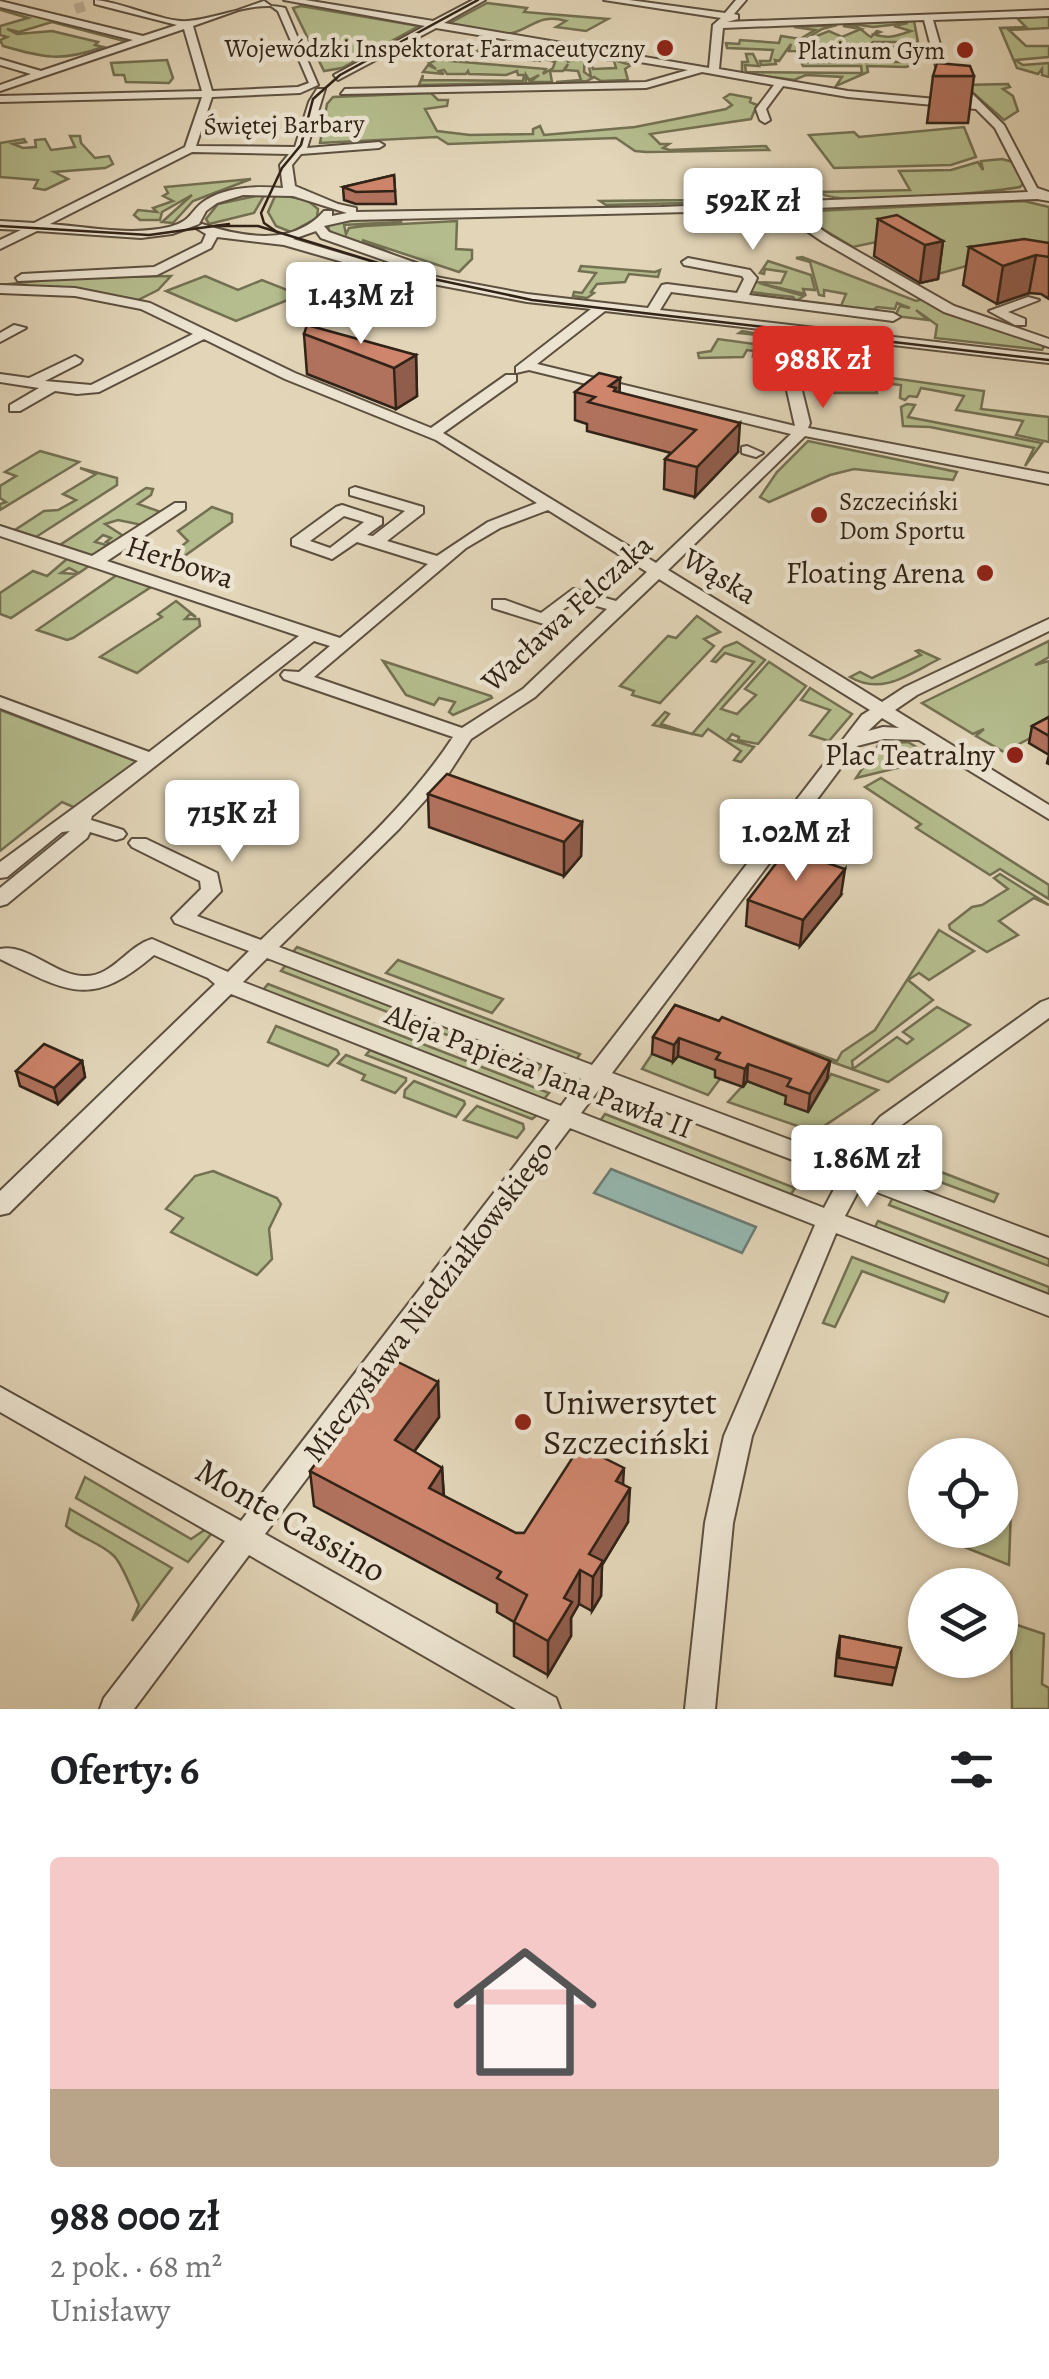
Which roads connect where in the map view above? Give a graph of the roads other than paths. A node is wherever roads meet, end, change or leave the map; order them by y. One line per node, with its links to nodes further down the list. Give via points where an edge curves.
1 (264, 0): 9 (street); 15 (street)
2 (480, 0): 16 (street)
3 (608, 0): 14 (street)
4 (741, 0): 14 (street)
5 (978, 0): 11 (street)
6 (101, 1): 12 (street); 15 (street)
7 (293, 1): 9 (street); 16 (street)
8 (0, 4): 12 (street)
9 (278, 7): 20 (street)
10 (1049, 13): 11 (street)
11 (986, 15): 13 (street)
12 (51, 16): 18 (street)
13 (928, 17): 14 (street); 32 (street, via 942,70)
14 (722, 20): 21 (street)
15 (188, 24): 17 (street); 18 (street)
16 (435, 25): 21 (street); 23 (street)
17 (192, 39): 18 (street); 30 (street)
18 (138, 41): 22 (street)
19 (0, 62): 22 (street)
20 (306, 63): 23 (street, via 317,75); 27 (street)
21 (714, 70): 24 (street); 28 (street, via 646,85)
22 (42, 74): 26 (street)
23 (335, 78): 25 (street); 27 (street)
24 (780, 83): 32 (street); 33 (street, via 761,109)
25 (360, 84): 28 (street); 29 (street)
26 (0, 88)
27 (317, 88): 29 (street); 30 (street); 36 (street)
28 (398, 91): 29 (street)
29 (340, 92)
30 (208, 94): 31 (street); 35 (street)
31 (0, 99)
32 (978, 106): 39 (street, via 1004,132)
33 (764, 120)
34 (380, 144): 36 (street, Świętej Barbary)
35 (190, 149): 36 (street, Świętej Barbary); 46 (street)
36 (296, 154): 37 (street, via 259,188); 38 (street, via 286,167 289,188)
37 (244, 192): 38 (street); 43 (street, via 208,204)
38 (298, 194): 40 (street)
39 (1045, 197): 41 (street)
40 (325, 206): 42 (street); 44 (street)
41 (777, 206): 42 (street); 66 (street, via 949,309)
42 (524, 213): 44 (street, via 351,216)
43 (196, 218): 47 (street); 48 (street, via 180,228)
44 (321, 224): 49 (street); 53 (street, via 325,235)
45 (0, 225): 46 (street)
46 (32, 227): 48 (street); 51 (street)
47 (211, 233): 48 (street); 50 (street); 52 (street, via 212,240)
48 (142, 234)
49 (266, 239): 50 (street); 53 (street)
50 (250, 240): 52 (street)
51 (0, 245)
52 (184, 260): 54 (street, via 146,274 60,274)
53 (445, 281): 58 (street)
54 (0, 286): 63 (street, Wąska, via 112,298)
55 (667, 288): 56 (street); 56 (street, via 692,256 746,273 752,278); 59 (street)
56 (742, 296): 60 (street)
57 (1033, 300): 64 (street, via 996,311)
58 (602, 307): 59 (street); 69 (street)
59 (652, 313): 62 (street)
60 (893, 317)
61 (19, 328): 65 (street)
62 (784, 328): 67 (street); 74 (street)
63 (206, 333): 72 (street, via 100,387); 75 (street, Wąska, via 290,376)
64 (1049, 335)
65 (0, 338)
66 (1049, 343)
67 (1049, 359)
68 (75, 360): 71 (street)
69 (520, 372): 74 (street); 75 (street)
70 (0, 378): 71 (street)
71 (32, 382): 72 (street)
72 (53, 386): 73 (street)
73 (15, 408)
74 (802, 431): 76 (street); 85 (street, Wacława Felczaka)
75 (434, 433): 78 (street, Wąska)
76 (1049, 479)
77 (355, 492): 82 (street, via 417,510)
78 (547, 505): 84 (street, via 481,532); 85 (street, Wąska)
79 (180, 506): 83 (street)
80 (0, 532): 83 (street, Herbowa)
81 (355, 536): 82 (street)
82 (376, 542): 84 (street)
83 (94, 562): 89 (street, Herbowa)
84 (439, 562): 90 (street)
85 (656, 572): 87 (street, Wacława Felczaka); 94 (street, Wąska)
86 (499, 604): 87 (street, via 544,619 573,594)
87 (618, 607): 95 (street, Wacława Felczaka, via 526,695)
88 (1049, 624): 94 (street, Mieczysława Niedziałkowskiego)
89 (312, 634): 90 (street, Herbowa); 91 (street)
90 (342, 644): 92 (street)
91 (270, 668): 92 (street); 98 (street)
92 (301, 679): 95 (street)
93 (0, 702): 98 (street)
94 (881, 709): 96 (street, Wąska); 97 (street, Mieczysława Niedziałkowskiego)
95 (464, 736): 107 (street, Wacława Felczaka, via 392,825)
96 (925, 736): 97 (street, Wąska, via 883,732); 99 (street, Wąska)
97 (851, 742): 111 (street, Mieczysława Niedziałkowskiego)
98 (152, 760): 100 (street)
99 (1049, 812)
100 (82, 820): 101 (street); 103 (street, via 54,829); 104 (street, via 80,834)
101 (116, 834)
102 (139, 843): 105 (street, via 212,880 208,895)
103 (0, 872)
104 (0, 900)
105 (182, 918): 106 (street); 107 (street, Aleja Papieża Jana Pawła II)
106 (152, 946): 108 (street, via 118,976 83,986); 109 (street, Aleja Papieża Jana Pawła II)
107 (266, 950): 109 (street, Wacława Felczaka); 111 (street, Aleja Papieża Jana Pawła II)
108 (8, 954)
109 (229, 984): 112 (street, Aleja Papieża Jana Pawła II); 114 (street, Wacława Felczaka)
110 (1049, 1007): 113 (street, via 888,1123)
111 (599, 1077): 112 (street, Mieczysława Niedziałkowskiego); 113 (street, Aleja Papieża Jana Pawła II)
112 (568, 1118): 115 (street, Aleja Papieża Jana Pawła II); 119 (street, Mieczysława Niedziałkowskiego)
113 (855, 1174): 115 (street); 116 (street, Aleja Papieża Jana Pawła II)
114 (0, 1206)
115 (830, 1220): 117 (street, Aleja Papieża Jana Pawła II); 122 (street, via 750,1402 727,1474)
116 (1049, 1248)
117 (1049, 1306)
118 (0, 1398): 119 (street, Monte Cassino)
119 (246, 1538): 120 (street, Mieczysława Niedziałkowskiego); 121 (street, Monte Cassino)
120 (115, 1709)
121 (544, 1709)
122 (700, 1709)

